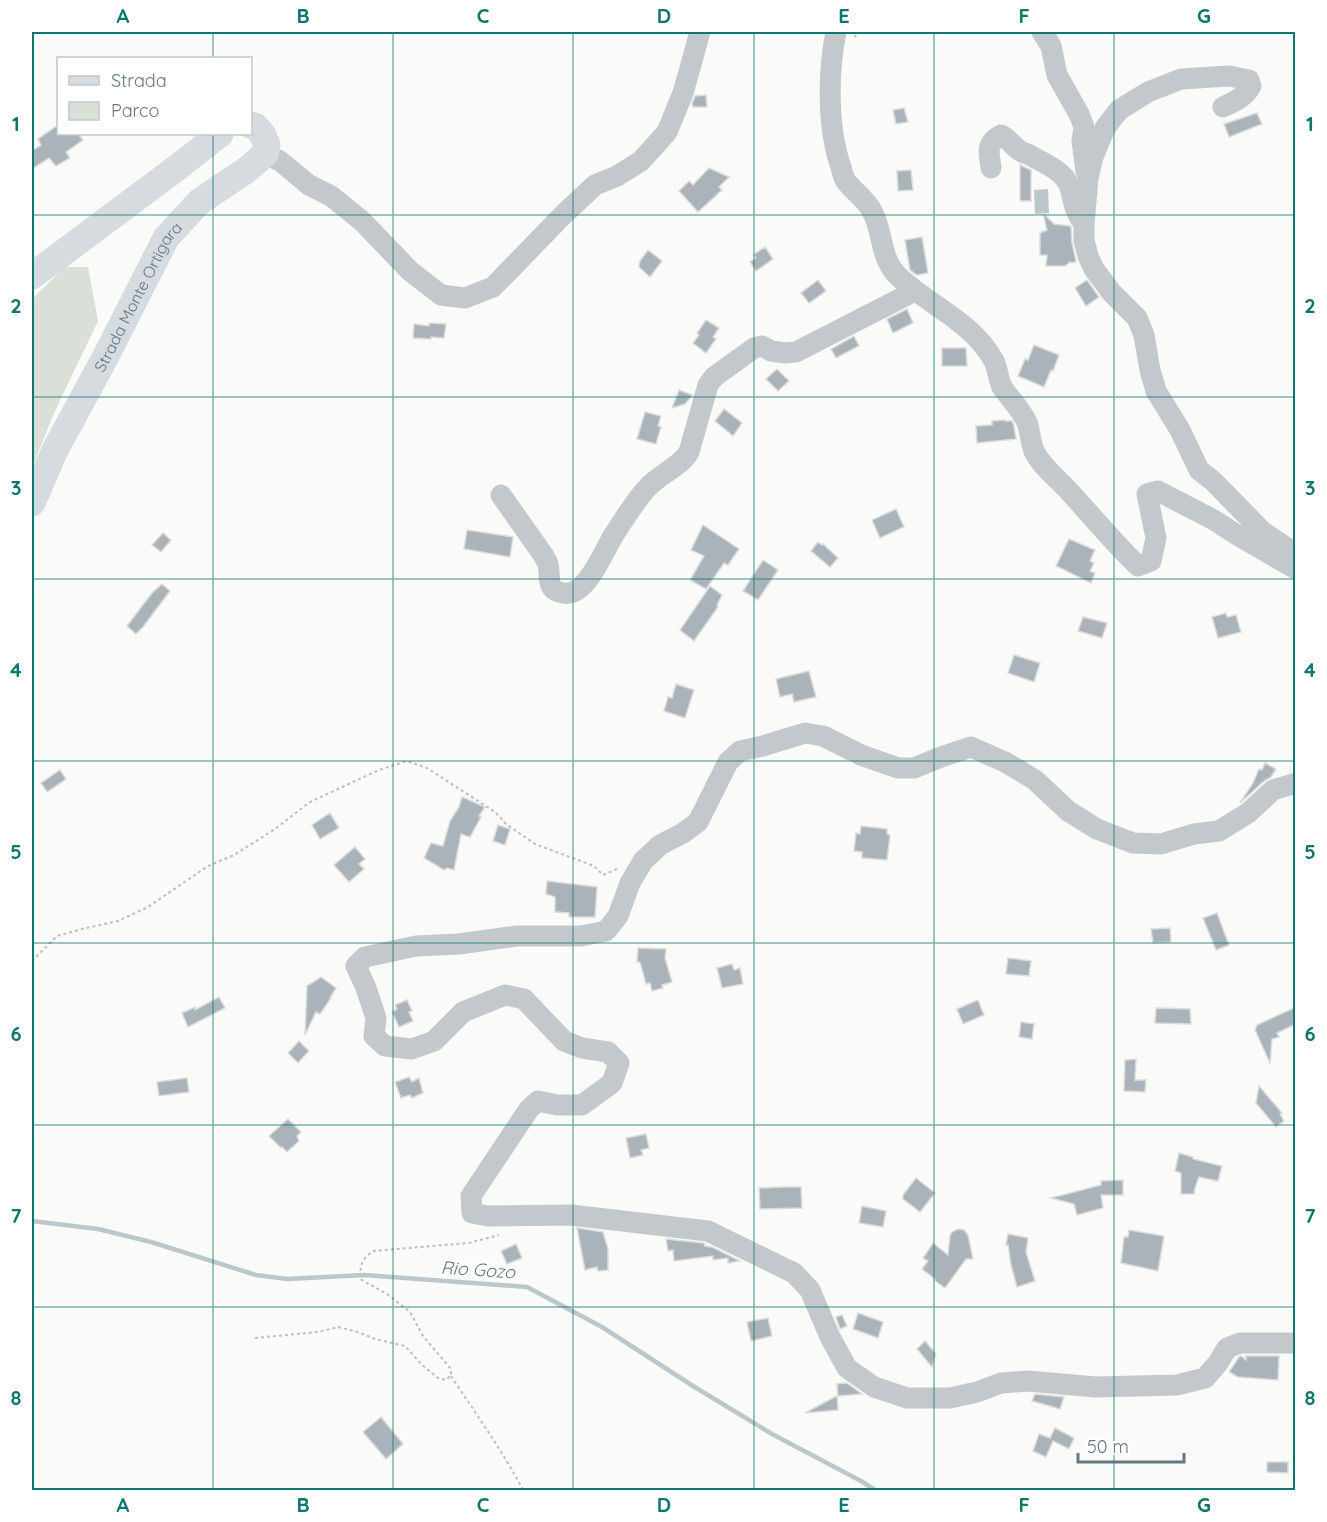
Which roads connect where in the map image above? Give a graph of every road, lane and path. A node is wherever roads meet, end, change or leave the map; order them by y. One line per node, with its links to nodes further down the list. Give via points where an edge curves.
1 (700, 32): 7 (street, via 667,132 641,161 595,185 493,287 465,298 441,295 331,196)
2 (836, 32): 12 (street, via 830,79 836,154 845,179 871,209 886,260)
3 (1042, 32): 9 (street, via 1051,46 1057,75 1084,127 1082,141)
4 (1223, 107): 9 (street, via 1247,93 1249,80 1229,76 1181,79 1148,92 1119,110 1105,128)
5 (252, 125): 7 (main road, via 263,135)
6 (219, 135): 11 (main road)
7 (265, 154): 14 (main road, Strada Monte Ortigara, via 199,202 166,238 55,450)
8 (991, 168): 10 (street, via 989,146 1001,135 1022,153 1063,175 1075,212)
9 (1088, 178): 10 (street)
10 (1084, 224): 15 (street, via 1084,240 1094,269 1137,318 1156,392 1199,470 1263,532)
11 (32, 276)
12 (915, 291): 13 (street, via 796,352 754,348 714,377 685,459 646,489 588,581 572,593 564,594 549,584 544,556); 16 (street, via 964,325 980,342 994,362 1001,385 1027,422 1034,451 1138,566 1151,561 1156,538 1147,494 1158,491)
13 (501, 495)
14 (32, 503)
15 (1296, 554)
16 (1296, 569)
17 (1296, 783): 18 (street, via 1273,790 1248,813 1219,831 1161,844 1133,843 1097,830 1068,811 1035,780 971,747 914,768 898,768 823,736 805,733 740,752 728,762 698,822 660,845)
18 (643, 861): 19 (path, via 603,875 594,866 535,844 495,812 427,768 407,761 310,802 259,840 208,866 148,907 118,921 57,936); 22 (street, via 618,916 606,931 581,936 517,936 416,946 365,957 356,966 376,1018 374,1036 385,1046 412,1049 434,1041 463,1012 505,995 524,999 564,1041 608,1052 619,1063 612,1083 582,1105 538,1101 529,1109 471,1196 472,1213 571,1215 708,1231 794,1273 810,1290 847,1368 874,1387 907,1398 950,1398 1001,1383 1028,1381 1096,1387 1177,1385 1205,1378 1227,1348 1240,1343)
19 (32, 961)
20 (502, 1234): 23 (path, via 469,1243 374,1251 362,1262 360,1279 410,1312 451,1369)
21 (255, 1338): 23 (path, via 338,1327 405,1346 438,1378 446,1380)
22 (1296, 1343)
23 (450, 1375): 24 (path, via 485,1424)
24 (523, 1491)

